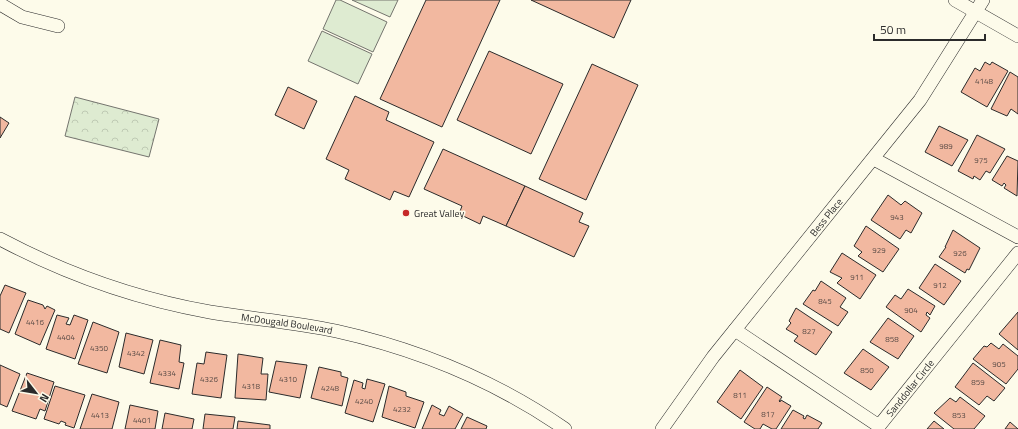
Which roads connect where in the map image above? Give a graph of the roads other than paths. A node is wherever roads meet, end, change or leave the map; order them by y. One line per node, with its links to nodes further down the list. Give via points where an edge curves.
1 (955, 0): 4 (street)
2 (983, 0): 4 (street, Bess Place)
3 (0, 4): 5 (street, via 22,17)
4 (976, 12): 6 (street); 7 (street, Bess Place, via 920,100)
5 (58, 26)
6 (1018, 36)
7 (874, 159): 8 (street); 11 (street, Bess Place)
8 (1018, 237)
9 (0, 239): 12 (street, McDougald Boulevard, via 68,272 162,302 336,331 413,353 487,384)
10 (1018, 253): 11 (street, Sanddollar Circle, via 879,426)
11 (735, 330): 13 (street, Bess Place)
12 (566, 429)
13 (662, 429)

